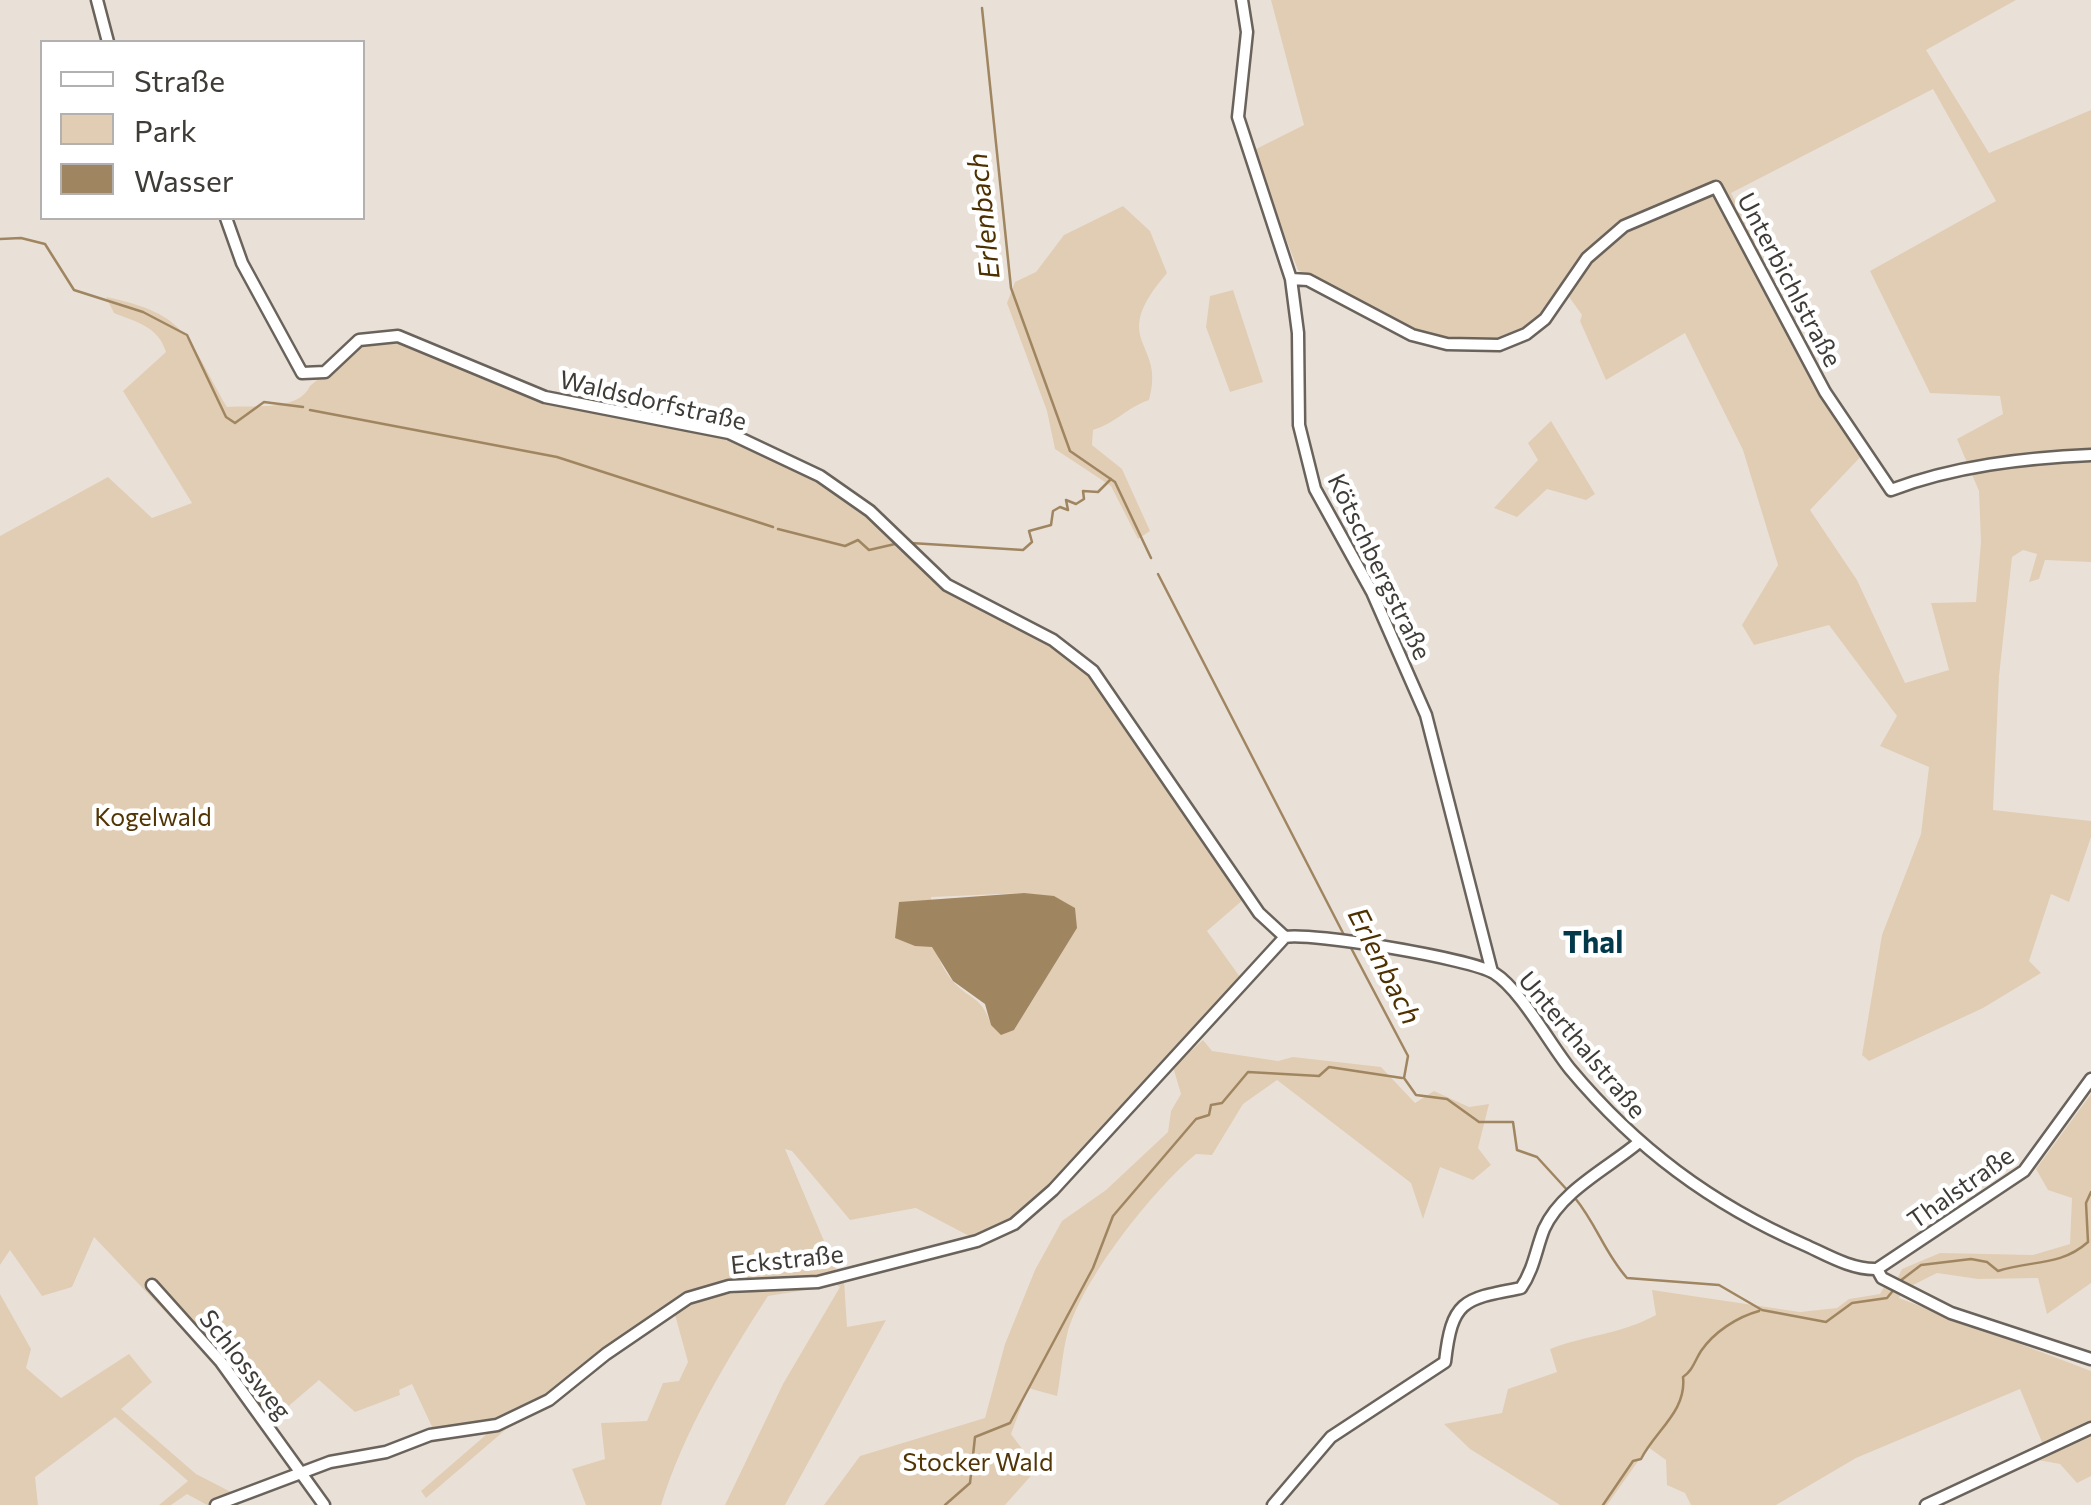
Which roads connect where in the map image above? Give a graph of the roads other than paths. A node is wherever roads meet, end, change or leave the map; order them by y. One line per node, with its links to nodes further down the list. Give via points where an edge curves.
1 (97, 0): 3 (street)
2 (1242, 0): 5 (street, Kötschbergstraße, via 1247,32 1238,117)
3 (107, 40)
4 (227, 220): 7 (street, Waldsdorfstraße, via 242,263 302,373 325,372 360,340 398,336 545,397 728,433 844,491 947,585 1053,640 1093,672 1259,913)
5 (1291, 279): 6 (street, Unterbichlstraße, via 1308,280 1428,340 1499,345 1546,319 1587,258 1624,226 1716,187 1825,392 1891,490 1981,466); 8 (street, Kötschbergstraße, via 1300,424 1315,489 1372,592 1426,715)
6 (2091, 455)
7 (1285, 937): 8 (street, Unterthalstraße, via 1354,942); 15 (street, Eckstraße, via 1014,1224 977,1242 833,1278 713,1289 650,1321 550,1400 522,1414 484,1430 430,1435)
8 (1492, 972): 10 (street, Unterthalstraße)
9 (2091, 1079): 11 (street, Thalstraße, via 2024,1172)
10 (1638, 1144): 11 (street, Unterthalstraße, via 1705,1195 1759,1225 1837,1260); 18 (street, via 1576,1190 1545,1226 1522,1288 1458,1306 1448,1325 1445,1362 1331,1437)
11 (1877, 1269): 13 (street, via 1890,1283 1951,1314)
12 (152, 1285): 15 (street, Schlossweg, via 206,1343)
13 (2091, 1358)
14 (2091, 1428): 19 (street)
15 (303, 1473): 16 (street, Eckstraße); 17 (street, Schlossweg)
16 (216, 1505)
17 (324, 1505)
18 (1273, 1505)
19 (1926, 1505)

